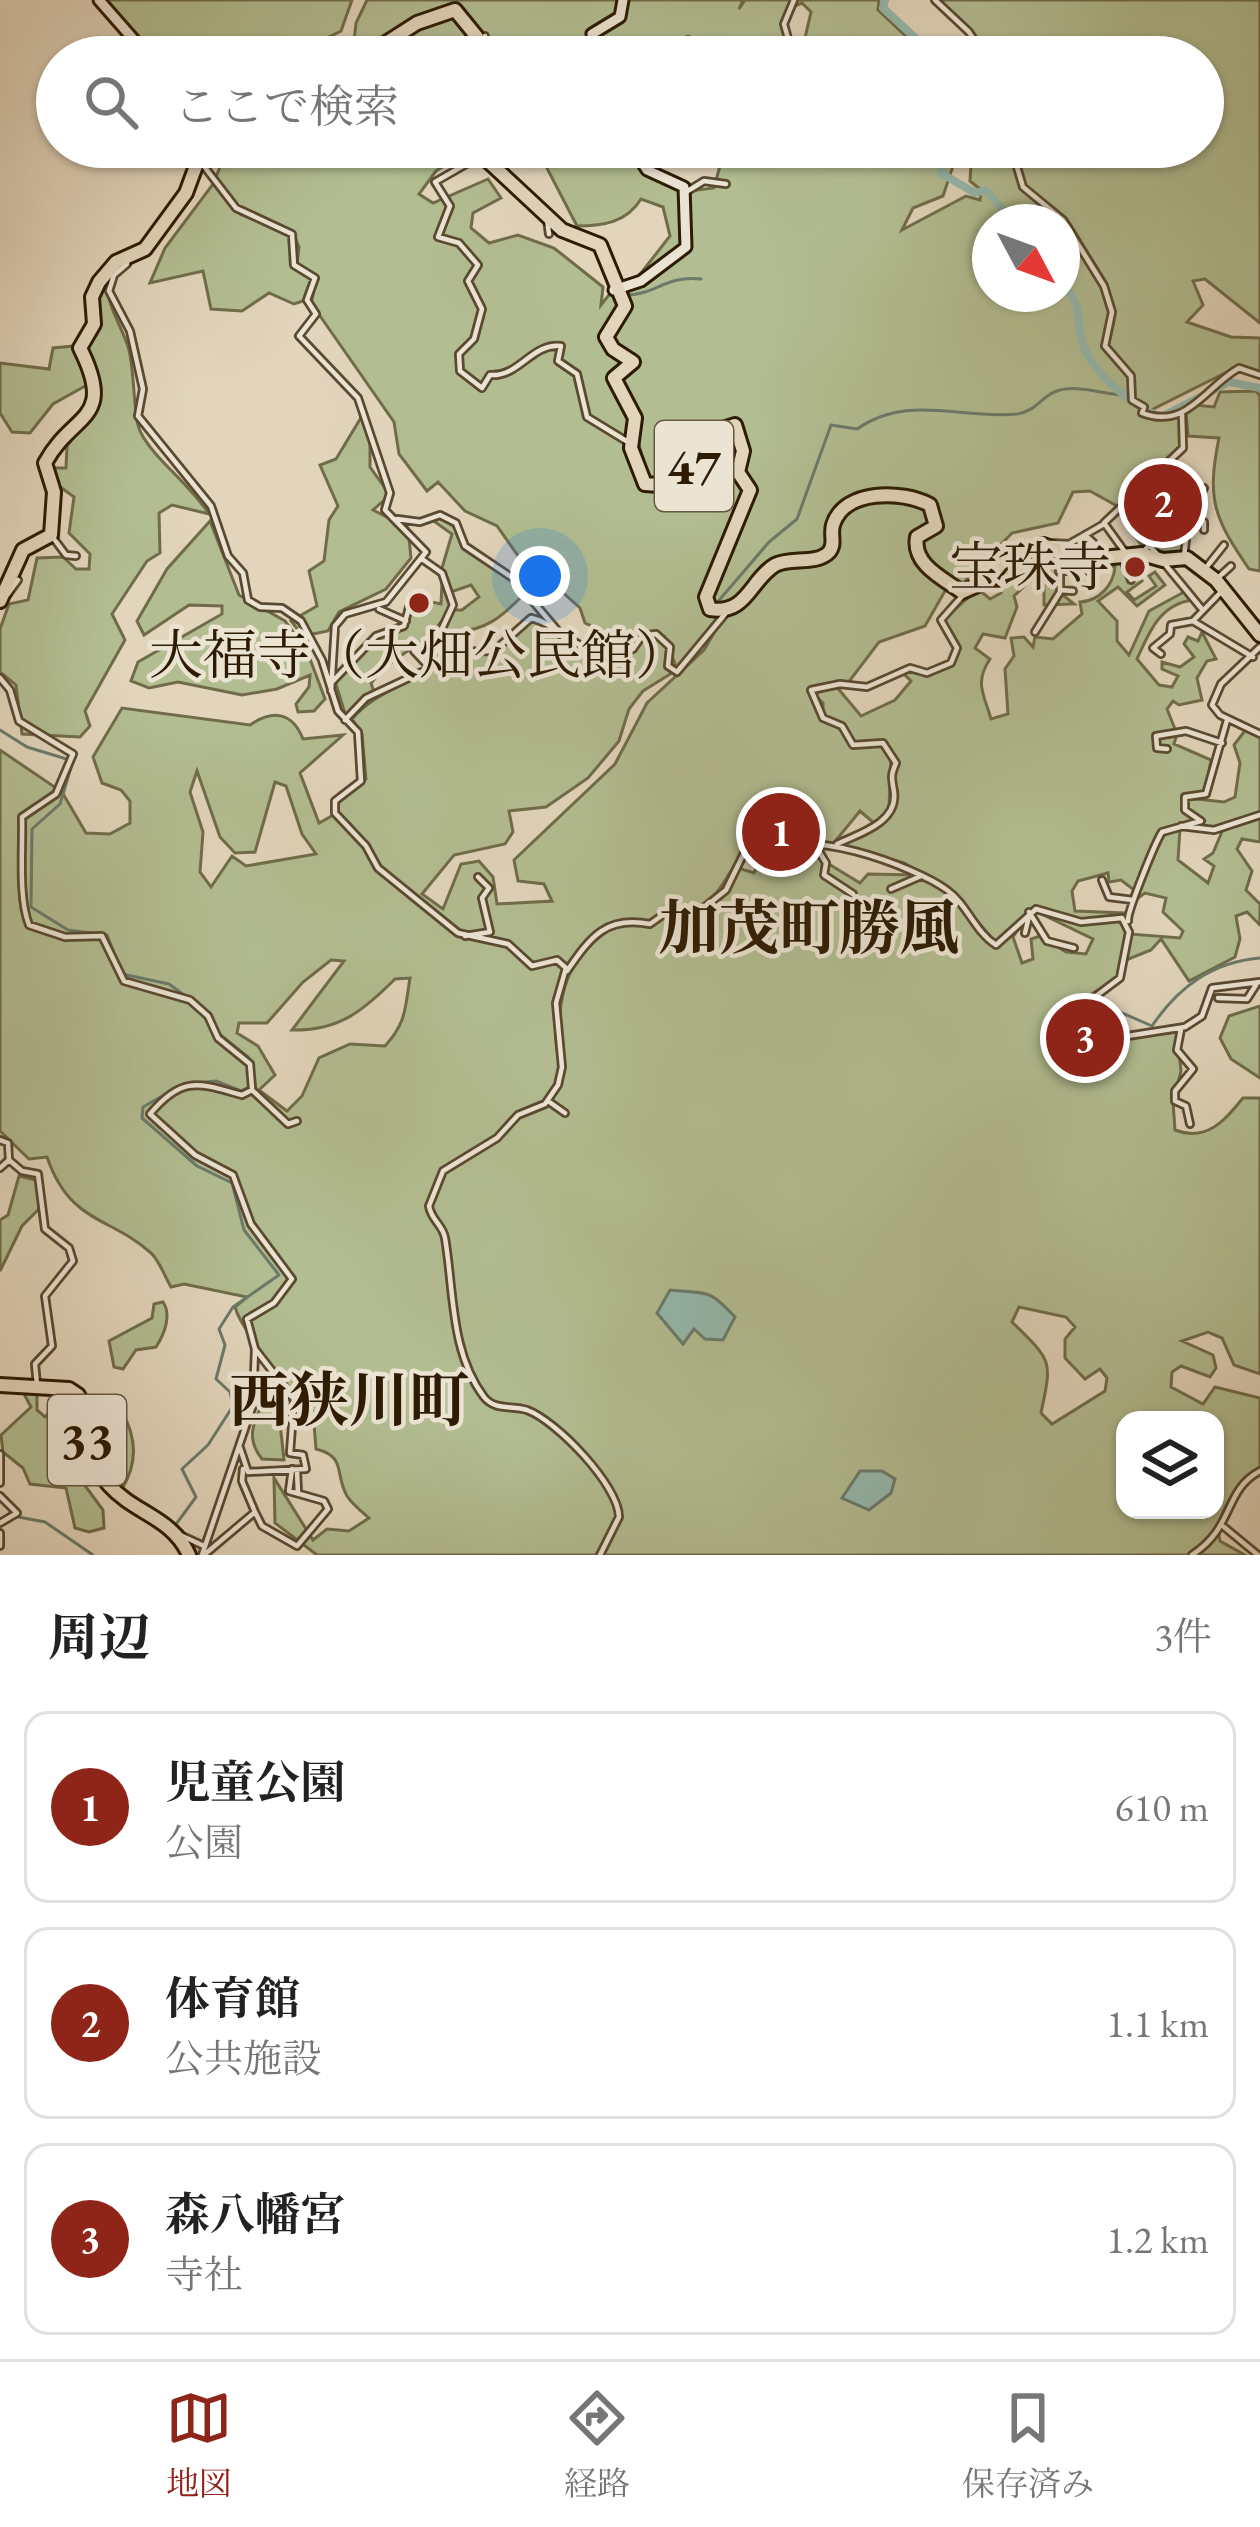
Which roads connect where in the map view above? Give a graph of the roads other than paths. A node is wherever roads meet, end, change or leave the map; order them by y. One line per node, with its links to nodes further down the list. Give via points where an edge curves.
1 (99, 0): 5 (main road)
2 (623, 0): 8 (main road, via 620,17)
3 (794, 0): 9 (street)
4 (935, 0): 10 (street)
5 (131, 36)
6 (397, 36): 7 (main road, via 455,10)
7 (476, 36)
8 (593, 36)
9 (787, 36)
10 (972, 36)
11 (195, 168): 21 (main road)
12 (209, 168): 29 (street, via 229,203 292,234 294,265 315,278 308,300 316,314 299,336 358,398 391,493 385,510)
13 (459, 168): 25 (street, via 435,182 450,206 438,237 459,243 478,265 468,281 482,309 474,340 459,354 460,371 482,388 490,375 509,374 541,348 558,345 558,361 577,374 586,417)
14 (494, 168): 19 (main road, via 524,204)
15 (646, 168): 18 (main road)
16 (1017, 168): 24 (street, via 1023,187 1073,232 1104,286 1112,312 1105,346 1131,376 1132,400 1159,419)
17 (726, 184): 18 (street, via 704,181)
18 (686, 192): 22 (main road, via 684,251)
19 (551, 215): 20 (street); 22 (main road, via 562,230 605,251)
20 (549, 234)
21 (145, 249): 32 (main road, via 116,262 95,290 94,324 80,348 92,370 93,404 45,463 54,492); 73 (street, via 117,271 109,291 130,331 143,389 138,416 211,506 248,600 282,608 305,626)
22 (614, 290): 25 (main road, 47, via 625,308 607,340 633,362 614,376 635,420)
23 (1260, 375): 24 (street, via 1239,368)
24 (1182, 415): 27 (street, via 1183,448)
25 (631, 442): 55 (main road, 47, via 653,487 713,459 723,429 735,425 743,454 738,472 749,492 705,599 713,610)
26 (1204, 488): 28 (street)
27 (1130, 501): 28 (street, via 1157,490); 30 (street)
28 (1190, 518): 31 (street, via 1204,522); 40 (street)
29 (397, 519): 41 (street, via 426,552); 65 (street, via 440,514 456,523 465,546 514,579)
30 (1104, 523): 33 (street); 38 (street)
31 (1204, 530)
32 (51, 535): 39 (street, via 66,556); 46 (main road, via 23,550)
33 (1085, 535): 34 (street); 37 (street)
34 (1044, 545): 36 (main road); 52 (main road, via 1002,563)
35 (1224, 545): 48 (street)
36 (1062, 548): 37 (main road); 44 (street)
37 (1095, 553): 38 (main road); 45 (street)
38 (1123, 555): 42 (main road); 47 (street)
39 (76, 556)
40 (1184, 557): 42 (main road); 48 (main road)
41 (422, 560): 57 (street); 70 (street, via 442,572 453,605 440,633 414,651)
42 (1163, 560): 59 (street)
43 (1231, 566): 48 (street)
44 (1059, 571): 45 (street); 50 (street)
45 (1079, 571): 49 (street)
46 (8, 580): 54 (main road)
47 (1131, 580)
48 (1215, 580): 59 (street); 63 (main road)
49 (1089, 583)
50 (1060, 590): 51 (street); 56 (street)
51 (1073, 591)
52 (965, 592): 55 (main road, 47, via 925,566 916,550 917,537 936,526 928,503 866,497 841,510 825,555 777,564); 82 (street, via 942,619 957,648 951,663 927,673 910,668 867,687 811,690 823,718 844,727 852,744 885,744 896,763 890,810 865,834)
53 (411, 600): 60 (street)
54 (0, 602)
55 (734, 606): 65 (street, via 677,672 656,634 614,654)
56 (1052, 606): 58 (street); 62 (street)
57 (377, 608): 60 (street); 72 (street, via 345,614 334,626)
58 (1062, 608)
59 (1201, 608): 61 (street)
60 (406, 621): 72 (street, via 376,636)
61 (1192, 621): 64 (street, via 1176,622); 69 (street)
62 (1035, 632)
63 (1260, 635)
64 (1166, 638): 66 (street); 68 (street, via 1153,648)
65 (566, 641): 70 (street, via 531,618 494,651 446,652)
66 (1171, 645)
67 (1260, 647): 69 (street)
68 (1161, 655)
69 (1253, 657): 75 (street, via 1220,683 1212,702)
70 (430, 668): 74 (street, via 366,698)
71 (0, 677): 100 (street, via 19,721 68,749 71,759 56,794 22,817 29,925 65,937 102,936 124,981 171,991 201,1008 218,1038 250,1064)
72 (333, 681): 73 (street)
73 (331, 692): 74 (street)
74 (345, 720): 94 (street, via 358,732 364,771 335,800 334,813 378,868)
75 (1227, 720): 76 (street); 77 (street)
76 (1260, 734)
77 (1222, 743): 78 (street, via 1186,731 1156,736 1157,748); 80 (street, via 1206,794 1186,796 1184,808 1200,822)
78 (1167, 748)
79 (1260, 815): 80 (street, via 1214,830)
80 (1180, 825): 90 (street, via 1157,840)
81 (815, 845): 82 (street); 83 (street, via 782,844); 89 (street, via 830,863 829,881)
82 (832, 847): 85 (street)
83 (767, 857): 84 (street); 96 (street, via 745,851 728,887 691,918 667,913 650,924 616,922)
84 (785, 868)
85 (921, 876): 88 (street); 91 (street, via 950,891 993,944)
86 (478, 878): 94 (street, via 489,888 482,898 490,932)
87 (1102, 880): 90 (street, via 1109,897)
88 (891, 889)
89 (853, 894)
90 (1133, 900): 92 (street)
91 (1029, 914): 92 (street, via 1046,908 1090,923 1119,916); 93 (street); 95 (street, via 1049,943)
92 (1129, 928): 99 (street, via 1120,978 1084,1007 1123,1037)
93 (1025, 933)
94 (466, 936): 96 (street, via 508,944 532,966 559,960)
95 (1074, 948)
96 (566, 971): 101 (street, via 556,1004 561,1074)
97 (1258, 983): 98 (street, via 1246,999); 99 (street, via 1212,988 1202,1016)
98 (1218, 998)
99 (1181, 1029): 102 (street, via 1177,1050 1193,1070 1175,1101)
100 (252, 1086): 105 (street, via 288,1124); 111 (street, via 242,1095 215,1083 195,1085 150,1114 195,1155 233,1175 251,1224 290,1272 285,1291 248,1319)
101 (548, 1101): 104 (street); 133 (street, via 443,1171 430,1212 445,1236 464,1355 484,1396 534,1414 615,1495 619,1517)
102 (1186, 1106): 103 (street); 106 (street)
103 (1198, 1107)
104 (565, 1113)
105 (297, 1121)
106 (1190, 1124)
107 (0, 1139): 108 (street)
108 (12, 1160): 109 (street); 110 (street); 113 (street, via 38,1174 45,1228 73,1262 45,1296 52,1346 35,1364)
109 (24, 1162)
110 (0, 1168)
111 (256, 1349): 115 (street, via 253,1405); 118 (street, via 296,1404 290,1453 303,1455 306,1468)
112 (7, 1386): 113 (main road, 33); 114 (street)
113 (37, 1387): 126 (main road, 33, via 78,1394 87,1444 110,1485)
114 (0, 1395)
115 (240, 1444): 117 (street); 120 (street)
116 (0, 1454): 121 (street)
117 (243, 1465): 118 (street, via 257,1474); 120 (street); 123 (street)
118 (295, 1469): 123 (street, via 302,1496 331,1506 297,1546 262,1526)
119 (1260, 1471): 125 (street, via 1240,1483)
120 (228, 1480): 128 (street)
121 (0, 1483)
122 (0, 1496): 124 (street, via 15,1515)
123 (255, 1512): 129 (street)
124 (0, 1522)
125 (1224, 1527): 134 (street); 135 (street)
126 (175, 1531): 131 (street); 132 (main road, 33)
127 (0, 1533): 130 (street)
128 (210, 1534): 129 (street); 131 (street)
129 (220, 1544): 131 (street)
130 (3, 1547)
131 (204, 1552)
132 (189, 1555)
133 (600, 1555)
134 (1192, 1555)
135 (1258, 1555)

